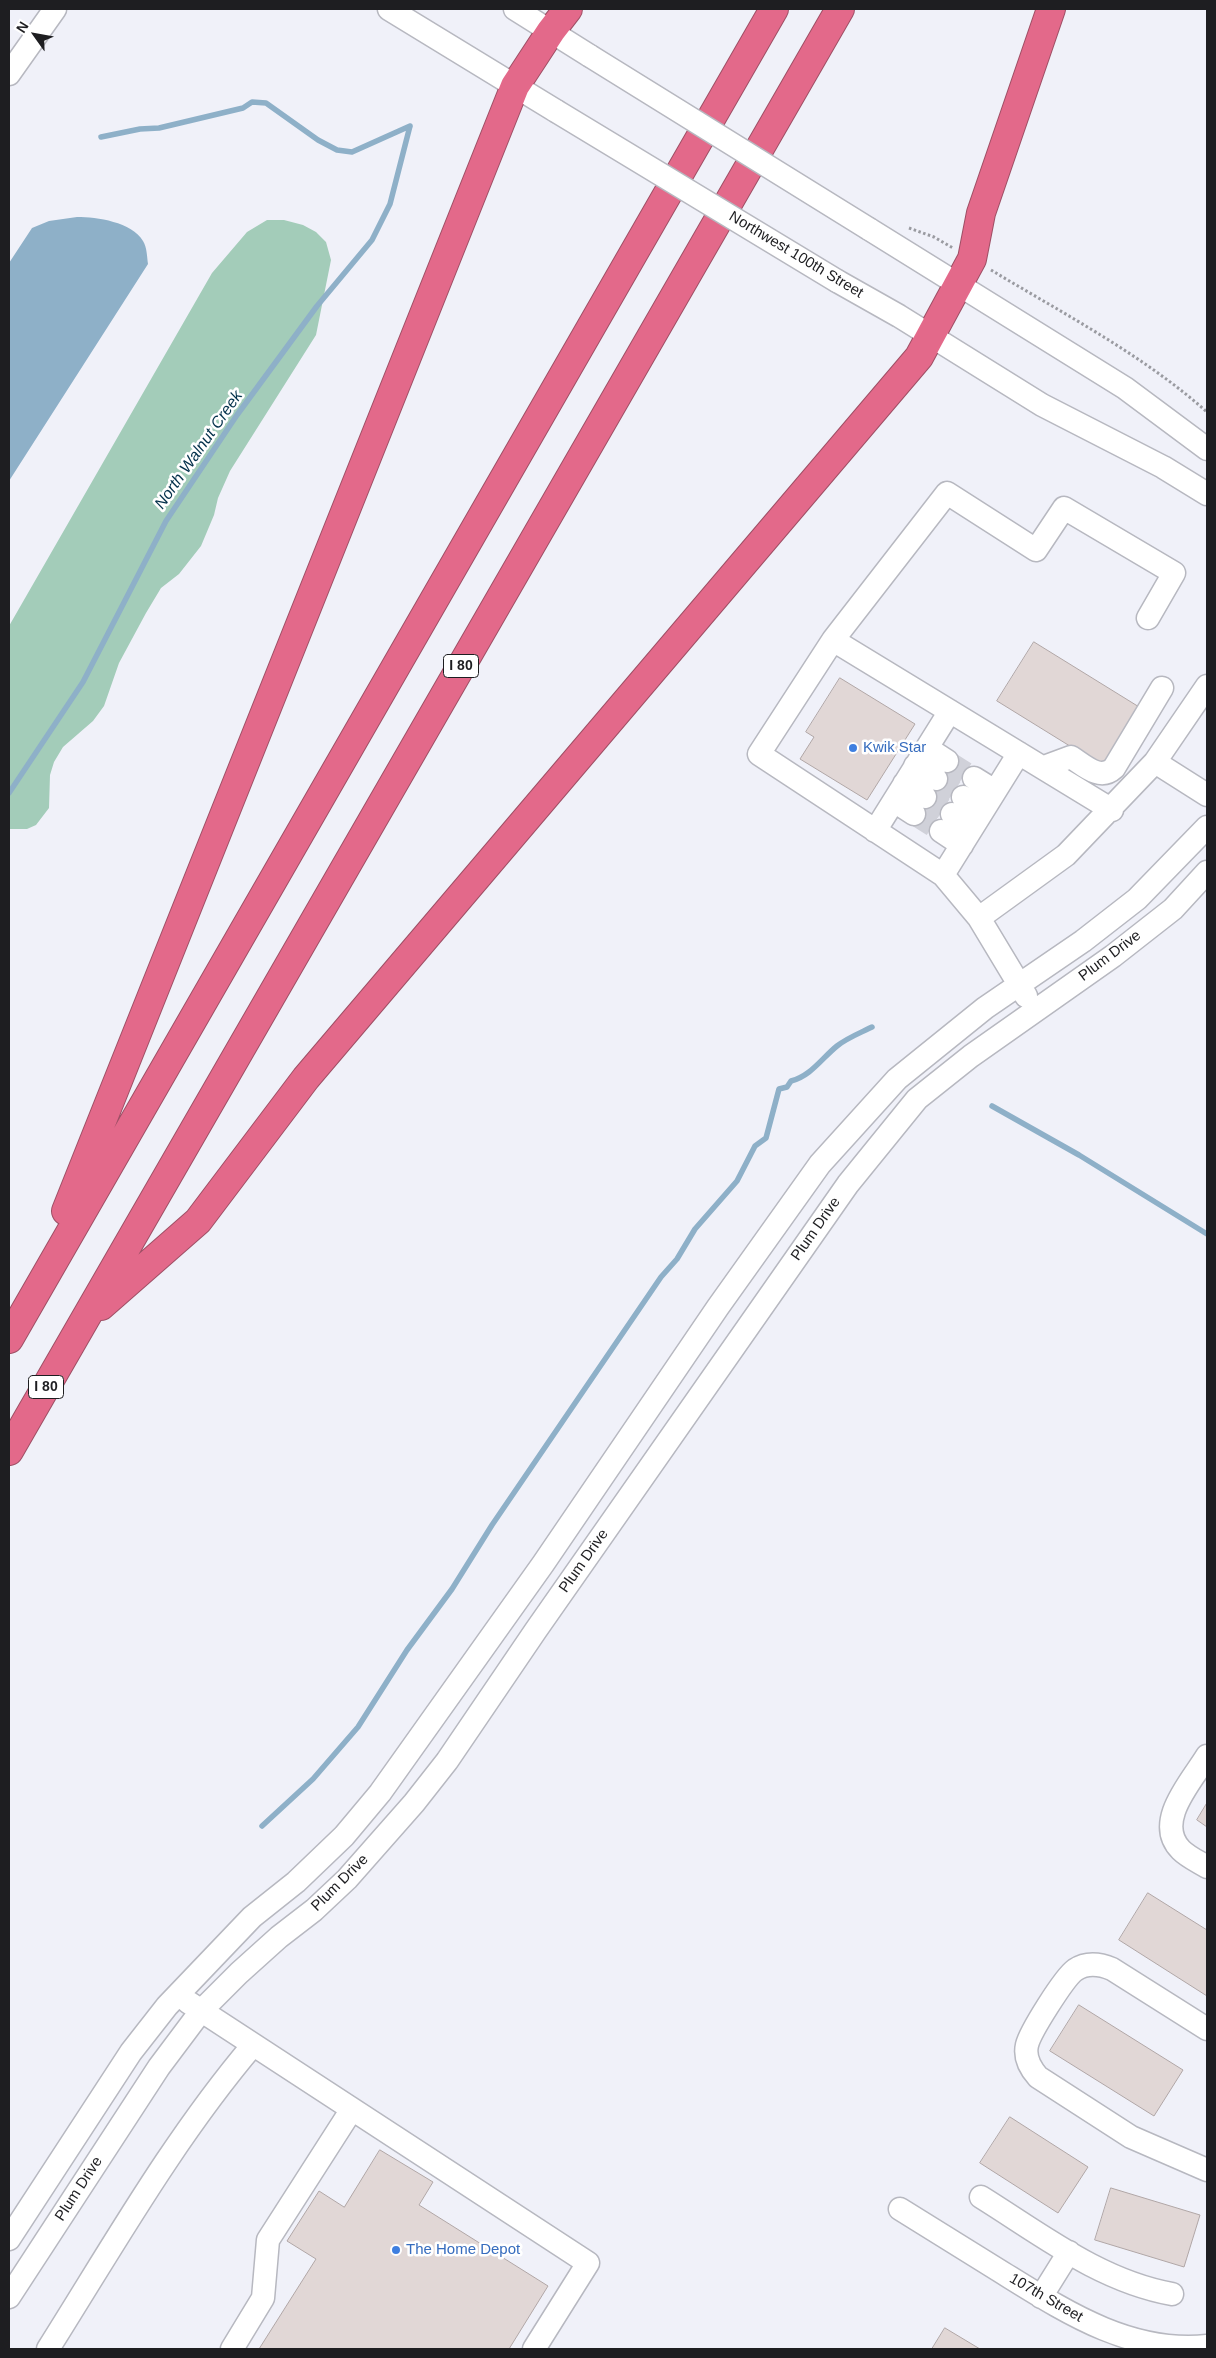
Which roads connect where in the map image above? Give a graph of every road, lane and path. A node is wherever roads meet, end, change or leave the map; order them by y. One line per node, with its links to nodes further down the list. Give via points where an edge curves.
1 (55, 9): 9 (street)
2 (389, 9): 10 (street, Northwest 100th Street)
3 (515, 9): 8 (street)
4 (568, 9): 8 (highway)
5 (774, 9): 37 (highway)
6 (840, 9): 38 (highway, I 80)
7 (1051, 9): 12 (highway, via 981,213)
8 (550, 31): 10 (highway); 13 (street, bridge)
9 (9, 74)
10 (515, 86): 14 (street, Northwest 100th Street, bridge); 37 (highway)
11 (900, 226): 12 (path, via 934,237)
12 (972, 259): 13 (highway); 15 (path, via 1110,342)
13 (958, 285): 14 (highway); 16 (street, via 1125,388)
14 (930, 337): 17 (street, Northwest 100th Street, via 1042,404 1163,467); 38 (highway, via 919,358 306,1078 198,1221)
15 (1207, 412)
16 (1207, 449)
17 (1207, 494)
18 (1148, 618): 19 (street, via 1174,573 1064,508 1036,550 947,493)
19 (833, 640): 22 (street); 31 (street, via 759,754)
20 (1207, 686): 24 (street)
21 (1162, 688): 25 (street, via 1108,773 1099,774 1071,757)
22 (950, 711): 23 (street); 26 (street)
23 (1019, 753): 25 (street); 29 (street)
24 (1155, 762): 27 (street); 28 (street)
25 (1044, 767): 28 (street)
26 (910, 775): 26 (street, via 931,788); 31 (street)
27 (1207, 794)
28 (1112, 810): 34 (street, via 1066,855)
29 (978, 818): 29 (street, via 958,805); 33 (street)
30 (1207, 827): 35 (street, Plum Drive, via 1137,900)
31 (875, 831): 33 (street)
32 (1207, 872): 36 (street, Plum Drive, via 1172,909)
33 (943, 875): 34 (street)
34 (979, 918): 35 (street)
35 (1020, 984): 36 (street); 41 (street, Plum Drive, via 897,1079 820,1164)
36 (1035, 1011): 42 (street, Plum Drive, via 917,1099 882,1140)
37 (29, 1303): 39 (highway)
38 (83, 1322): 40 (highway, I 80)
39 (9, 1339)
40 (9, 1452)
41 (534, 1576): 42 (street); 45 (street, Plum Drive, via 414,1748 344,1836 296,1882 252,1917)
42 (561, 1594): 46 (street, Plum Drive, via 414,1804 347,1879 239,1973)
43 (1207, 1756): 44 (street, via 1175,1807 1170,1831 1181,1850)
44 (1207, 1867)
45 (177, 1995): 46 (street); 53 (street, Plum Drive, via 131,2052)
46 (201, 2011): 48 (street); 56 (street, Plum Drive, via 158,2067)
47 (1207, 2029): 50 (street, via 1112,1969 1100,1964 1087,1965 1075,1970 1066,1980 1031,2034 1026,2057 1038,2077 1131,2137)
48 (253, 2044): 49 (street); 59 (street, via 188,2126)
49 (352, 2109): 60 (street, via 268,2240 263,2298); 61 (street, via 588,2262)
50 (1207, 2170)
51 (981, 2197): 54 (street)
52 (900, 2208): 57 (street, 107th Street)
53 (9, 2239)
54 (1069, 2252): 55 (street, via 1118,2280); 57 (street)
55 (1172, 2294)
56 (9, 2297)
57 (1041, 2297): 58 (street, 107th Street, via 1076,2318 1127,2338 1163,2345)
58 (1207, 2346)
59 (48, 2349)
60 (232, 2349)
61 (534, 2349)

